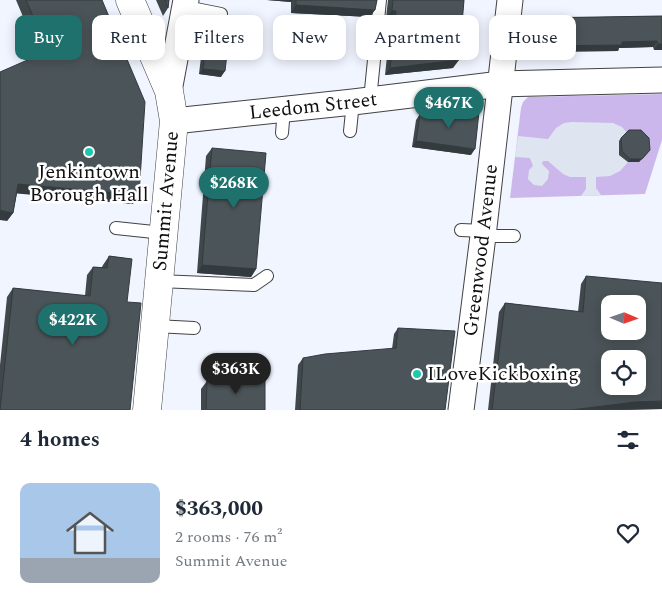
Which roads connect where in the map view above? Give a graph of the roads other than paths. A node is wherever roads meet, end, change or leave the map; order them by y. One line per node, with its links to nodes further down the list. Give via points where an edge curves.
1 (130, 0): 8 (street, Summit Avenue)
2 (380, 0): 9 (lane)
3 (510, 0): 7 (street, Greenwood Avenue)
4 (186, 3): 5 (lane); 8 (street)
5 (221, 14)
6 (662, 80): 7 (street, Leedom Street)
7 (501, 84): 9 (street, Leedom Street); 13 (street, Greenwood Avenue)
8 (169, 91): 10 (street, Summit Avenue)
9 (361, 101): 10 (street, Leedom Street, via 283,121); 11 (lane)
10 (174, 121): 14 (street, Summit Avenue)
11 (350, 131)
12 (116, 228): 14 (lane)
13 (476, 232): 15 (lane); 21 (street, Greenwood Avenue)
14 (163, 233): 17 (street, Summit Avenue)
15 (514, 236)
16 (268, 276): 17 (lane, via 254,285)
17 (159, 280): 18 (street, Summit Avenue)
18 (155, 326): 19 (lane); 20 (street, Summit Avenue)
19 (194, 328)
20 (147, 410)
21 (461, 410)

